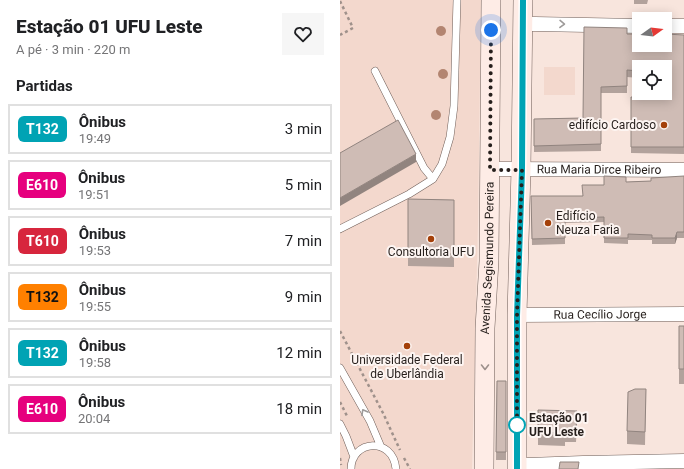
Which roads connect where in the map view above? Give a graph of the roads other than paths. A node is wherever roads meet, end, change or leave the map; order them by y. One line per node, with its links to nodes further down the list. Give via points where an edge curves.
1 (458, 0): 12 (lane, via 452,126 448,148)
2 (491, 0): 9 (main road, Avenida Segismundo Pereira)
3 (523, 0): 4 (main road)
4 (523, 24): 5 (street, one-way to 5); 10 (main road)
5 (632, 26)
6 (672, 26): 7 (street)
7 (684, 26)
8 (375, 71): 12 (lane, via 424,168)
9 (490, 170): 10 (street, Rua Maria Dirce Ribeiro); 24 (main road, Avenida Segismundo Pereira, one-way to 24)
10 (522, 170): 11 (street, Rua Maria Dirce Ribeiro); 15 (main road)
11 (684, 170)
12 (433, 178): 13 (lane, via 409,194)
13 (340, 229)
14 (684, 314): 15 (street, Rua Cecílio Jorge)
15 (517, 316): 21 (main road)
16 (340, 368): 18 (lane, one-way to 16)
17 (340, 424): 19 (lane)
18 (382, 447): 19 (lane, via 366,447); 23 (lane, via 392,456)
19 (354, 457): 22 (lane)
20 (684, 461): 21 (street)
21 (517, 467)
22 (351, 469)
23 (396, 469)
24 (484, 469)

